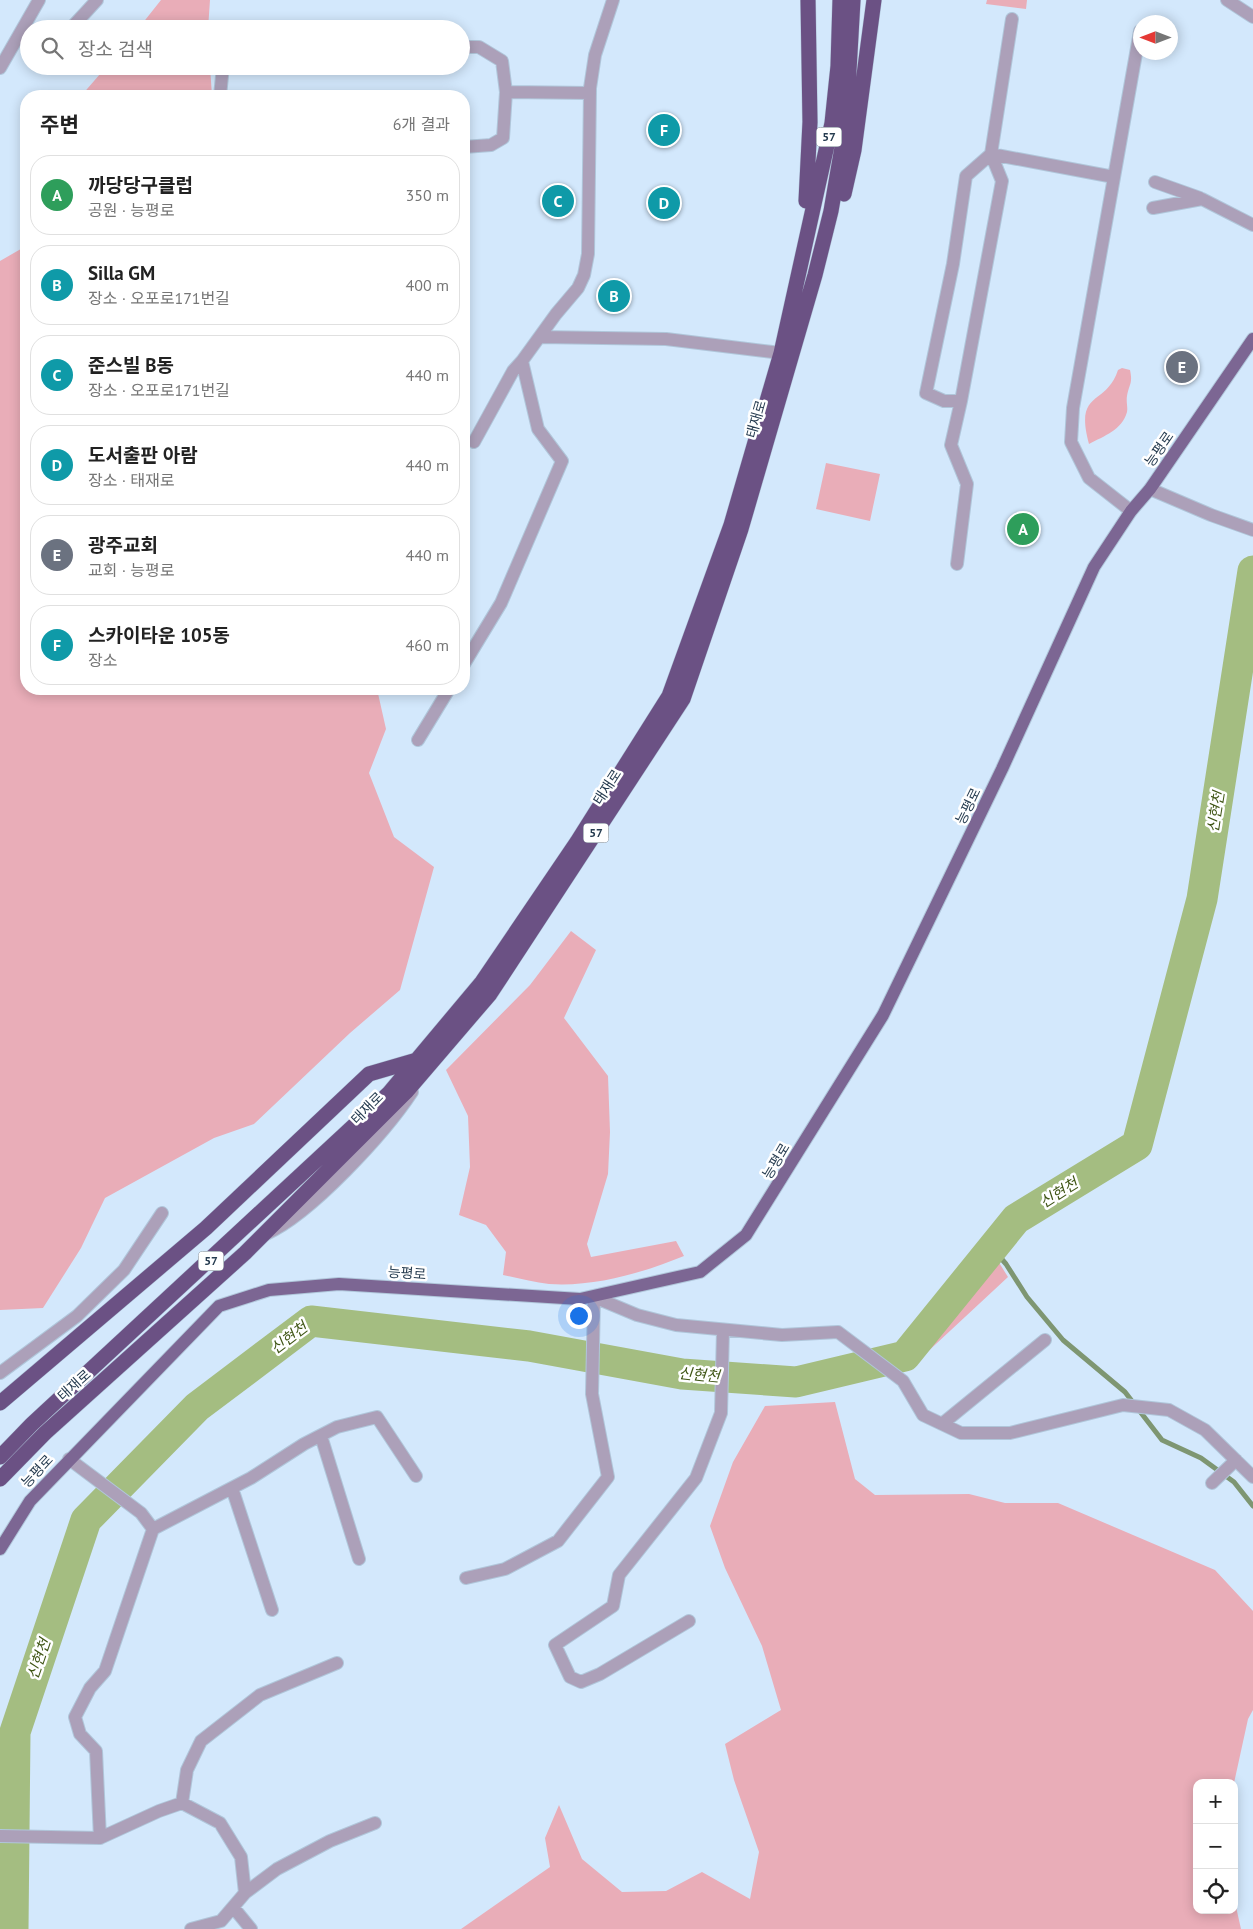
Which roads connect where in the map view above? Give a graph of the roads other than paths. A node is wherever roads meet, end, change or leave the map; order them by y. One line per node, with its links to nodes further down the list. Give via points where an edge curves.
1 (39, 0): 12 (street)
2 (97, 0): 13 (street)
3 (612, 0): 21 (street, via 594,55)
4 (808, 0): 29 (highway, via 809,167)
5 (840, 0): 29 (highway, 태재로 / 57, via 832,123)
6 (853, 0): 30 (highway, 태재로 / 57, via 846,124 831,210)
7 (874, 0): 30 (highway, via 854,150 833,241)
8 (1227, 0): 9 (street)
9 (1247, 7): 10 (street)
10 (1253, 17)
11 (1012, 19): 23 (street)
12 (28, 20)
13 (79, 20)
14 (20, 33): 17 (street)
15 (470, 47): 20 (street, via 479,47 502,61)
16 (1135, 60): 24 (street)
17 (0, 68)
18 (222, 75): 19 (street)
19 (221, 90)
20 (506, 92): 21 (street); 22 (street, via 503,138 491,145)
21 (590, 93): 31 (street, via 588,254 584,275 578,288)
22 (470, 147)
23 (991, 154): 24 (street); 35 (street, via 1002,181); 35 (street, via 966,176 953,264 926,393 944,401)
24 (1114, 177): 38 (street, via 1072,408 1071,442 1089,478)
25 (1155, 182): 26 (street)
26 (1202, 199): 27 (street); 28 (street)
27 (1153, 208)
28 (1253, 225)
29 (799, 271): 33 (highway, 태재로 / 57)
30 (815, 275): 44 (highway, 태재로 / 57, via 741,529 683,699 490,994)
31 (540, 337): 33 (street, via 666,339); 34 (street)
32 (1253, 339): 37 (main road, 능평로)
33 (781, 353): 44 (highway, 태재로 / 57, via 731,525 669,696 577,842)
34 (522, 361): 36 (street, via 512,371); 41 (street, via 538,430 562,460 501,603)
35 (961, 401): 40 (street, via 951,445 967,484)
36 (474, 442)
37 (1150, 489): 38 (main road, 능평로); 39 (street)
38 (1131, 511): 46 (main road, 능평로, via 1094,568 1002,769 883,1015 746,1235 700,1272)
39 (1253, 530)
40 (957, 564)
41 (470, 654)
42 (445, 695): 43 (street)
43 (418, 740)
44 (422, 1064): 50 (highway, via 370,1074 206,1228); 53 (highway, 태재로 / 57); 58 (highway, 태재로 / 57, via 406,1092 262,1236 45,1433)
45 (162, 1213): 49 (street, via 124,1270 77,1316)
46 (594, 1297): 47 (street, via 637,1315 676,1325); 54 (main road, 능평로, via 580,1299 339,1284 269,1290 219,1306); 64 (street, via 592,1394 608,1477 558,1542 505,1569)
47 (723, 1330): 51 (street, via 782,1335 838,1332 902,1381 923,1415); 66 (street, via 721,1413 696,1478 619,1575 613,1606 555,1646 570,1677 581,1682)
48 (1045, 1340): 51 (street)
49 (0, 1373)
50 (0, 1403)
51 (942, 1424): 55 (street, via 961,1433 1010,1433 1122,1405 1169,1410 1205,1430)
52 (321, 1436): 56 (street, via 337,1427 377,1417); 60 (street); 63 (street)
53 (0, 1457)
54 (69, 1459): 61 (street, via 141,1513); 62 (main road, 능평로, via 30,1501)
55 (1236, 1460): 57 (street); 59 (street)
56 (416, 1476)
57 (1253, 1477)
58 (0, 1479)
59 (1212, 1483)
60 (232, 1488): 61 (street); 65 (street)
61 (154, 1529): 71 (street, via 105,1671 90,1688 75,1717 80,1734 96,1751)
62 (0, 1549)
63 (359, 1559)
64 (466, 1578)
65 (272, 1610)
66 (689, 1621)
67 (336, 1663): 68 (street, via 260,1695 201,1741 187,1770)
68 (182, 1803): 71 (street); 72 (street, via 220,1823 241,1857)
69 (375, 1823): 72 (street, via 277,1869)
70 (0, 1836): 71 (street)
71 (100, 1838)
72 (245, 1893): 73 (street)
73 (233, 1907): 74 (street, via 221,1920); 75 (street)
74 (191, 1929)
75 (251, 1929)

